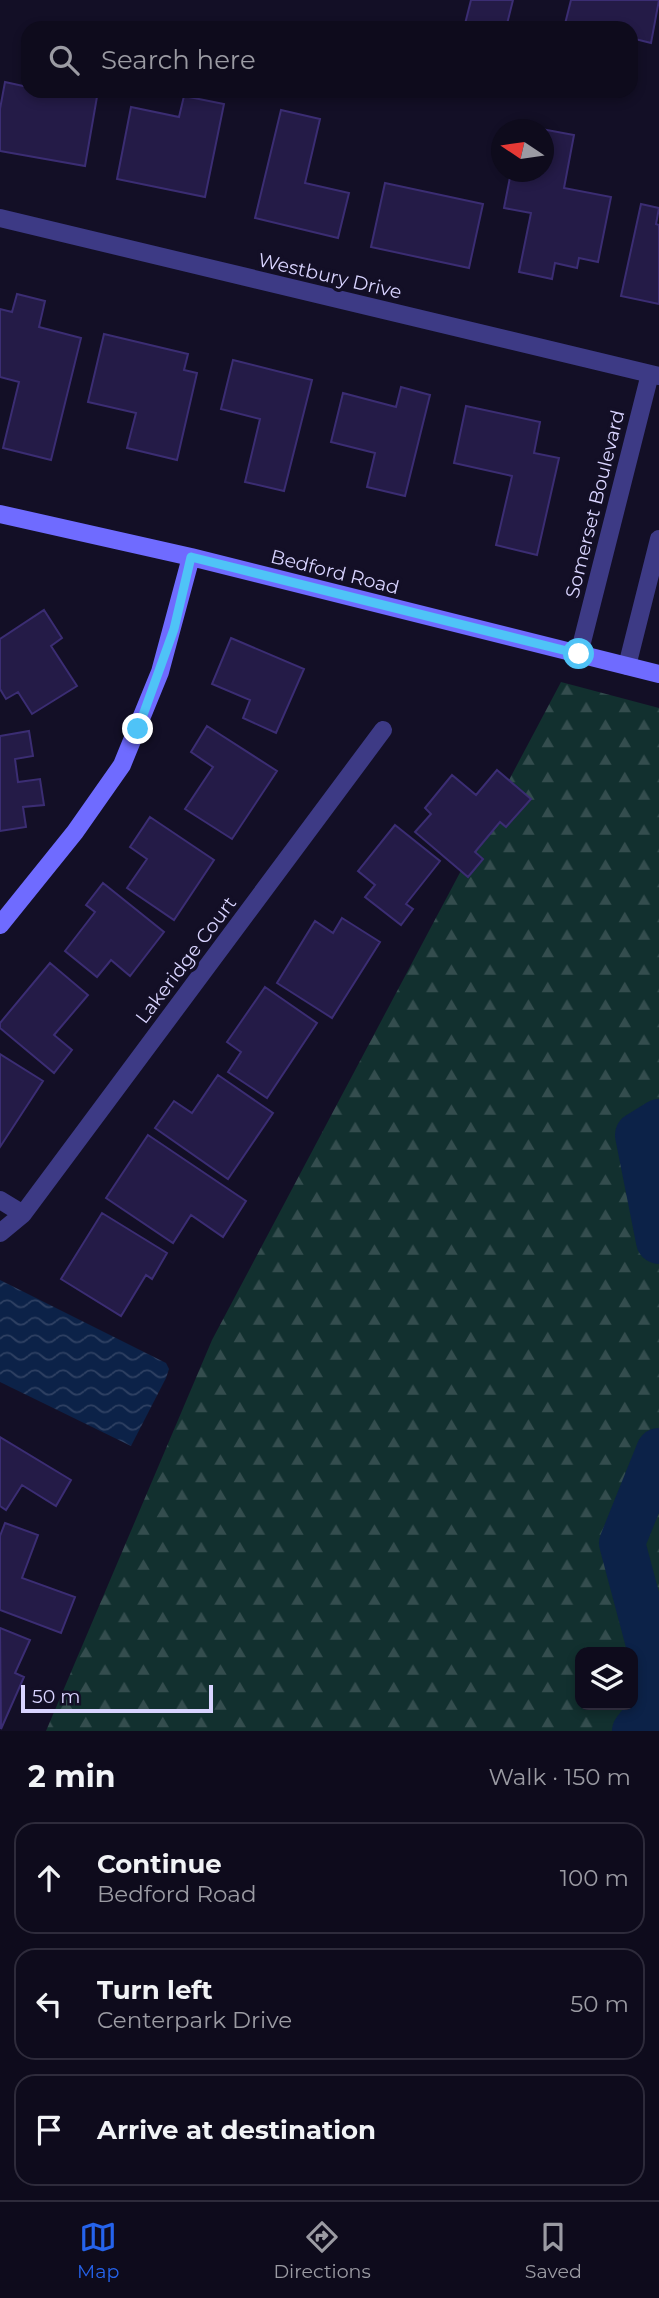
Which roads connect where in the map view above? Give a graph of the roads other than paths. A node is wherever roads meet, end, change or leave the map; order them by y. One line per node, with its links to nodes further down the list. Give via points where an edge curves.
1 (0, 218): 2 (street, Westbury Drive)
2 (654, 375): 6 (street, Somerset Boulevard)
3 (0, 514): 5 (street, Bedford Road)
4 (659, 539): 7 (street)
5 (191, 557): 6 (street, Bedford Road); 10 (street, via 160,671 122,765)
6 (579, 654): 7 (street, Bedford Road)
7 (627, 666): 8 (street, Bedford Road)
8 (659, 674)
9 (383, 730): 12 (street, Lakeridge Court)
10 (0, 925)
11 (0, 1200): 12 (street)
12 (23, 1214): 13 (street, Lakeridge Court)
13 (0, 1233)

